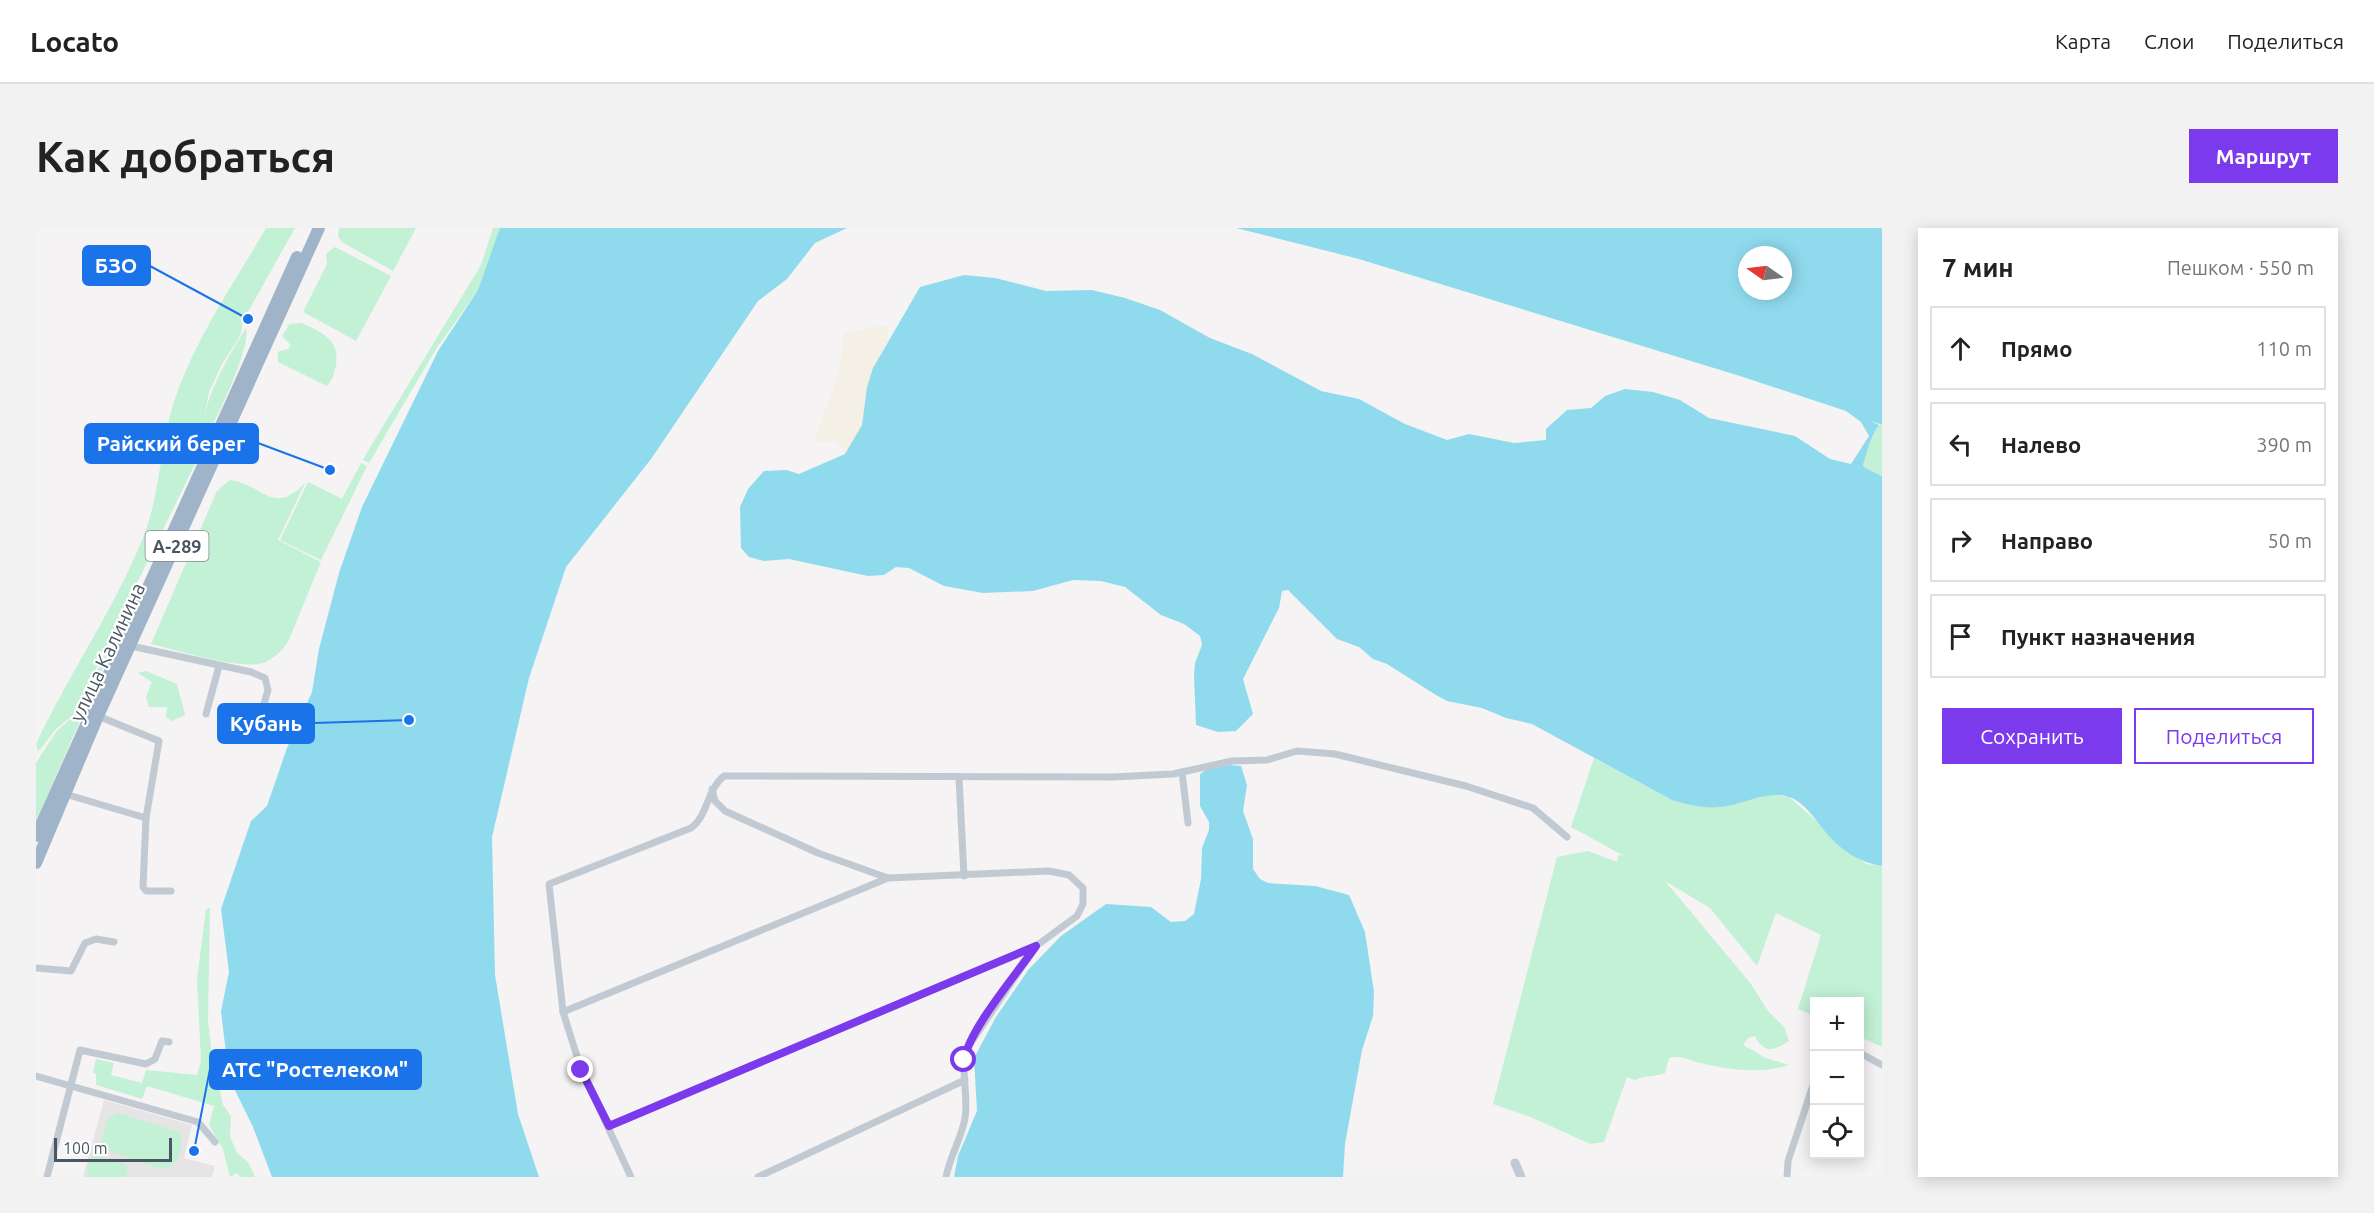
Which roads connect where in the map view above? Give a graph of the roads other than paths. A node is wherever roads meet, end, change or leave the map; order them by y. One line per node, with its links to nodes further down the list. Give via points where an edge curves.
1 (310, 228): 14 (highway, улица Калинина / А-289)
2 (319, 228): 3 (highway, улица Калинина / А-289)
3 (131, 646): 4 (street); 6 (highway, улица Калинина / А-289)
4 (219, 666): 5 (street); 7 (street, via 265,678 268,690)
5 (206, 714)
6 (98, 716): 11 (highway, улица Калинина / А-289); 12 (street, via 159,741)
7 (256, 732)
8 (1182, 772): 9 (street, via 1112,777); 13 (street); 15 (street, via 1232,761 1267,760 1297,751 1335,754 1466,786 1533,808)
9 (959, 777): 10 (street, via 724,776); 17 (street)
10 (712, 789): 18 (street, via 715,801 725,811 818,853); 23 (street, via 691,828 549,884)
11 (65, 794): 12 (street); 16 (highway, улица Калинина / А-289)
12 (146, 818): 19 (street, via 143,887 146,891)
13 (1188, 824)
14 (36, 836)
15 (1567, 837)
16 (36, 863)
17 (964, 876): 18 (street); 21 (street, via 1049,872 1075,879 1083,888 1081,910 1071,922)
18 (888, 878): 23 (street)
19 (171, 891)
20 (114, 942): 22 (street, via 96,939 85,943 74,969 68,972)
21 (1036, 946): 28 (street, via 968,1047); 31 (street)
22 (36, 968)
23 (563, 1012): 31 (street, via 581,1070)
24 (169, 1042): 29 (street, via 162,1041 155,1059 146,1064 80,1050)
25 (1864, 1055): 26 (street)
26 (1882, 1065)
27 (36, 1076): 29 (street)
28 (965, 1080): 36 (street); 37 (street, via 966,1117)
29 (70, 1085): 32 (street, via 198,1122); 34 (street)
30 (1810, 1097): 39 (street, via 1788,1161)
31 (609, 1126): 35 (street)
32 (215, 1142)
33 (1515, 1163): 38 (street)
34 (47, 1177)
35 (631, 1177)
36 (758, 1177)
37 (946, 1177)
38 (1521, 1177)
39 (1787, 1177)

